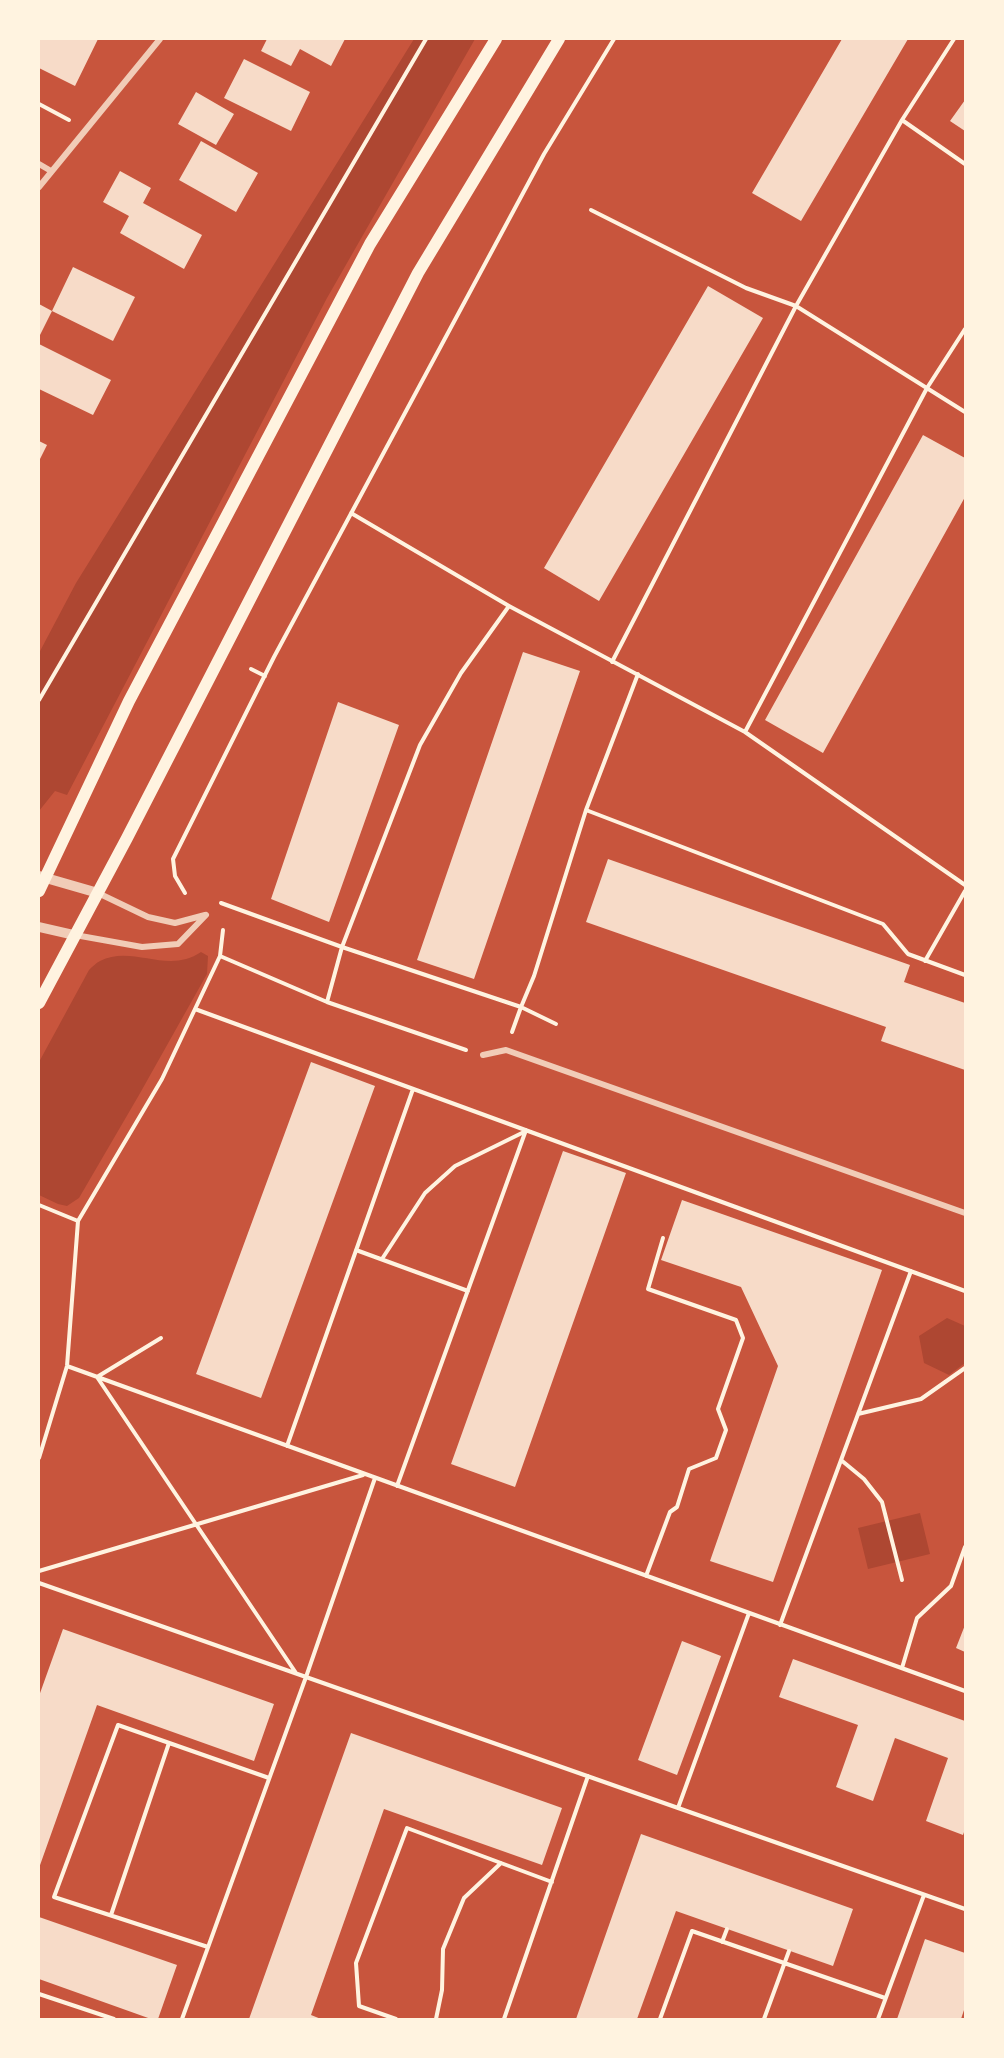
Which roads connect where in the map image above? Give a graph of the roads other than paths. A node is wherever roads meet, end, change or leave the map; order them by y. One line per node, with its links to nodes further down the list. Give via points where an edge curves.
1 (160, 39): 5 (street)
2 (496, 39): 7 (main road, via 370,244 129,701)
3 (559, 39): 9 (main road, via 418,273)
4 (39, 164): 5 (street)
5 (51, 171): 6 (street)
6 (39, 187)
7 (43, 876): 8 (main road); 9 (street)
8 (39, 891)
9 (98, 893): 11 (main road); 11 (street, via 148,917 176,923 206,915 178,944 142,947)
10 (39, 927): 11 (street)
11 (74, 935): 12 (main road)
12 (39, 1003)
13 (483, 1055): 14 (street, via 506,1050)
14 (965, 1213)

